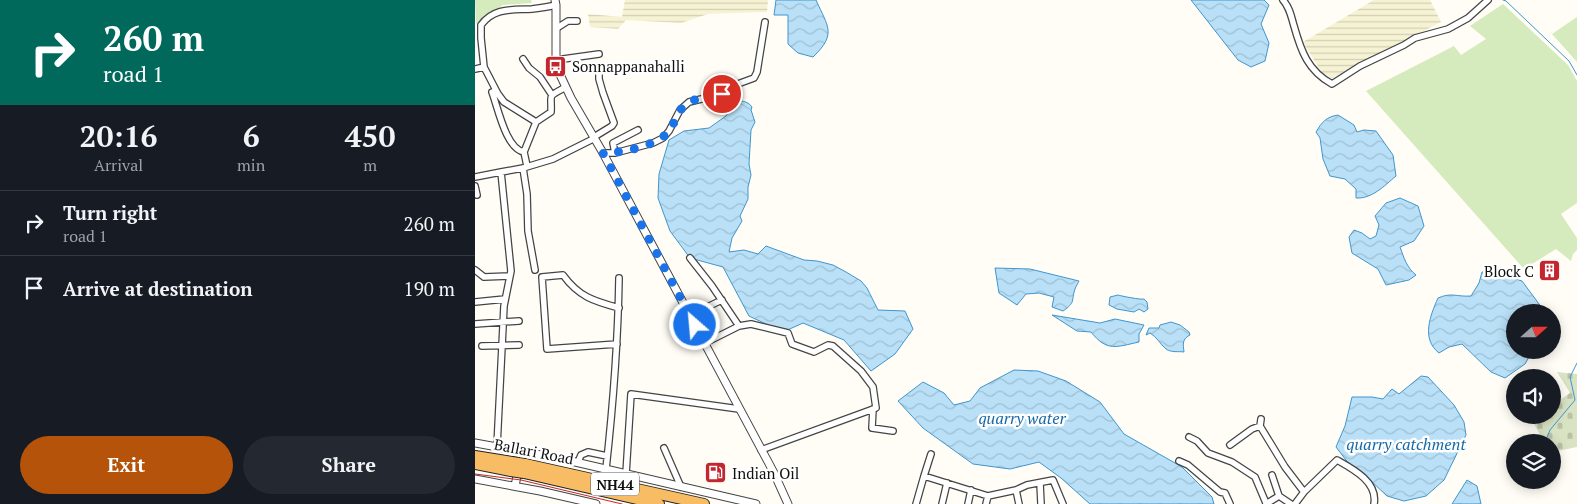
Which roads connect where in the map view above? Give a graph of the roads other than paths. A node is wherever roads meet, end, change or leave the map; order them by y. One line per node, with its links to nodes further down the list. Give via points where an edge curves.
1 (1283, 0): 2 (street, via 1289,7 1299,44 1309,64 1321,78 1332,84 1415,38 1448,29 1468,18)
2 (1488, 0)
3 (555, 3): 6 (street); 10 (street, via 535,9 505,10 485,20 481,25)
4 (577, 21): 6 (street, via 567,21)
5 (765, 22): 21 (street, via 754,78 722,94 684,106 663,138)
6 (557, 28): 9 (street)
7 (599, 54): 9 (street)
8 (523, 59): 15 (street)
9 (556, 60): 13 (street)
10 (484, 67): 11 (street); 16 (street, via 503,102)
11 (475, 69)
12 (599, 69): 18 (street, via 599,79 614,123)
13 (566, 87): 15 (street); 18 (street)
14 (492, 92): 19 (street, via 511,143 519,152)
15 (552, 94): 16 (street, via 551,112)
16 (536, 122): 19 (street)
17 (638, 130): 21 (street, via 613,143)
18 (594, 138): 20 (street); 22 (street, via 553,159)
19 (525, 152): 22 (street)
20 (603, 153): 21 (street); 36 (street)
21 (615, 153)
22 (525, 167): 23 (street); 29 (street)
23 (501, 172): 24 (street); 30 (street)
24 (475, 177)
25 (475, 186): 26 (street)
26 (477, 195)
27 (691, 258): 33 (street)
28 (475, 270): 30 (street, via 484,277)
29 (535, 270)
30 (509, 276): 32 (street)
31 (619, 278): 35 (street)
32 (505, 299): 34 (street); 38 (street)
33 (722, 300): 36 (street); 40 (street)
34 (475, 302)
35 (619, 308): 42 (street); 42 (street, via 585,297 572,288 563,275 542,277 547,349)
36 (690, 315): 41 (street)
37 (519, 321): 38 (street)
38 (503, 322): 39 (street); 43 (street)
39 (475, 324)
40 (739, 326): 41 (street); 47 (street, via 751,324 789,333 792,344 814,352 833,346 873,386 876,408)
41 (705, 343): 46 (street)
42 (617, 344): 60 (street)
43 (502, 345): 44 (street); 45 (street); 53 (street)
44 (519, 345)
45 (482, 346)
46 (739, 409): 56 (street); 64 (street, via 631,394)
47 (873, 409): 50 (street, via 872,428); 56 (street)
48 (1261, 419): 49 (street)
49 (1260, 426): 54 (street); 79 (street)
50 (893, 431)
51 (1189, 437): 82 (street, via 1208,454 1232,462 1255,477)
52 (475, 443): 53 (street)
53 (497, 446): 57 (street)
54 (1231, 446)
55 (664, 448): 76 (street)
56 (761, 450): 87 (street)
57 (522, 451): 63 (street); 75 (street)
58 (931, 454): 71 (street)
59 (475, 456): 66 (highway, Ballari Road / NH44)
60 (607, 456): 63 (street, via 588,452 581,454); 68 (street)
61 (635, 458): 64 (street)
62 (1179, 461): 95 (street, via 1225,494)
63 (578, 462): 68 (street)
64 (627, 462): 69 (street)
65 (475, 464): 66 (highway, Ballari Road / NH44)
66 (511, 466): 67 (highway, Ballari Road / NH44, bridge)
67 (525, 469): 84 (highway, Ballari Road / NH44); 85 (highway, Ballari Road / NH44)
68 (606, 469): 69 (street)
69 (626, 474): 76 (street)
70 (1272, 475): 81 (street)
71 (924, 476): 73 (street); 88 (street)
72 (475, 479): 75 (street)
73 (947, 483): 77 (street); 89 (street)
74 (1040, 483): 78 (street); 93 (street); 94 (street, via 1053,480)
75 (515, 486): 83 (street)
76 (681, 487): 86 (street)
77 (971, 490): 80 (street); 90 (street)
78 (1016, 490): 80 (street); 92 (street)
79 (1304, 492): 96 (street); 97 (street, via 1337,460 1367,481 1375,496)
80 (988, 496): 91 (street)
81 (1279, 496): 82 (street); 96 (street)
82 (1266, 503)
83 (596, 504)
84 (659, 504)
85 (704, 504)
86 (756, 504)
87 (788, 504)
88 (916, 504)
89 (941, 504)
90 (968, 504)
91 (986, 504)
92 (1019, 504)
93 (1041, 504)
94 (1063, 504)
95 (1231, 504)
96 (1293, 504)
97 (1374, 504)

